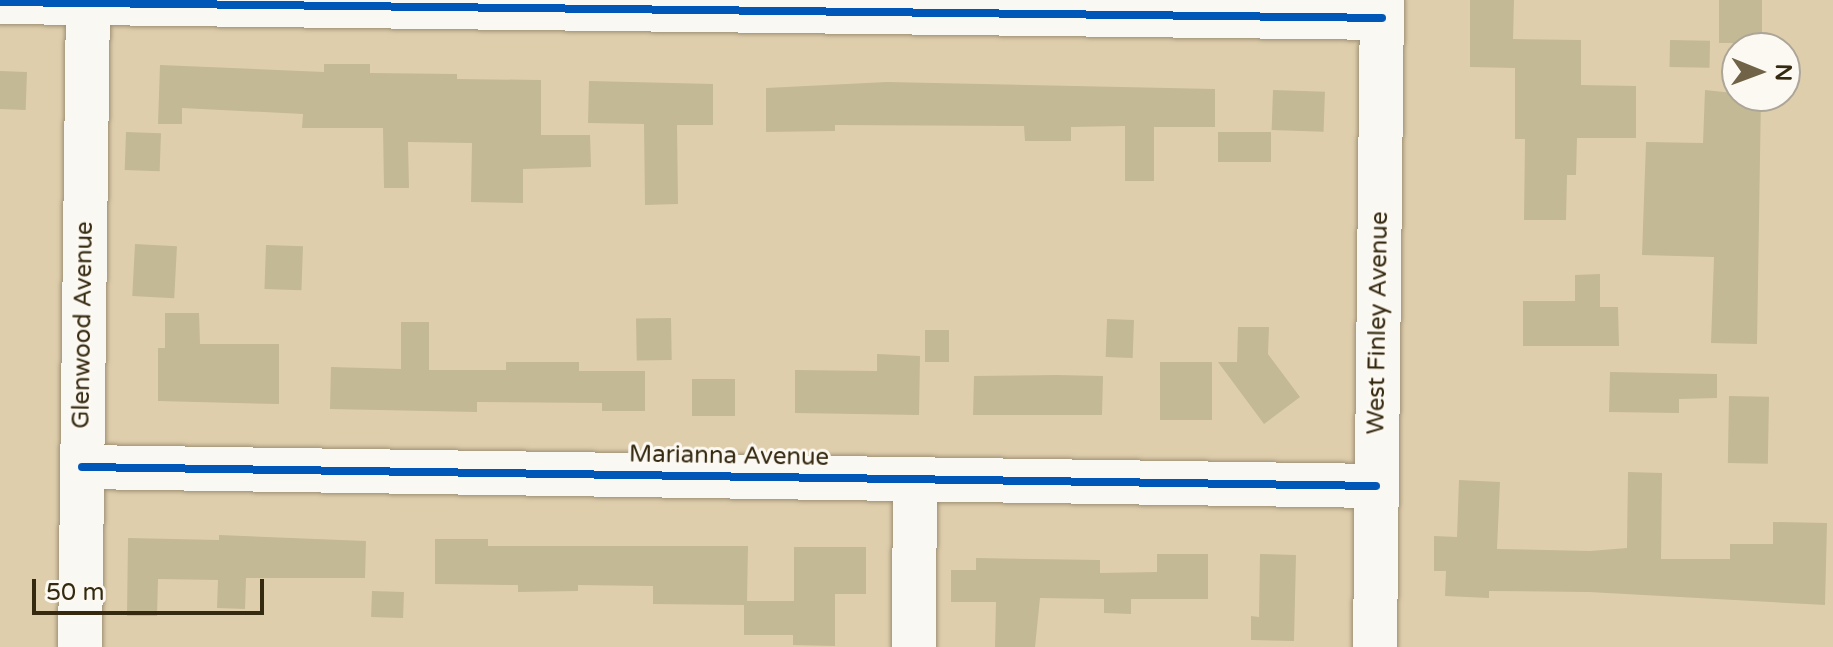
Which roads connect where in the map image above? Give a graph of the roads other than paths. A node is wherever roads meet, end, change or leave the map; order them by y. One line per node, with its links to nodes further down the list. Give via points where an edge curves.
1 (0, 2): 2 (street)
2 (88, 4): 3 (street); 4 (street, Glenwood Avenue)
3 (1382, 9): 6 (street, West Finley Avenue)
4 (82, 467): 5 (street, Marianna Avenue); 7 (street, Glenwood Avenue)
5 (915, 479): 6 (street, Marianna Avenue); 8 (street)
6 (1376, 486): 9 (street, West Finley Avenue)
7 (80, 647)
8 (914, 647)
9 (1375, 647)

